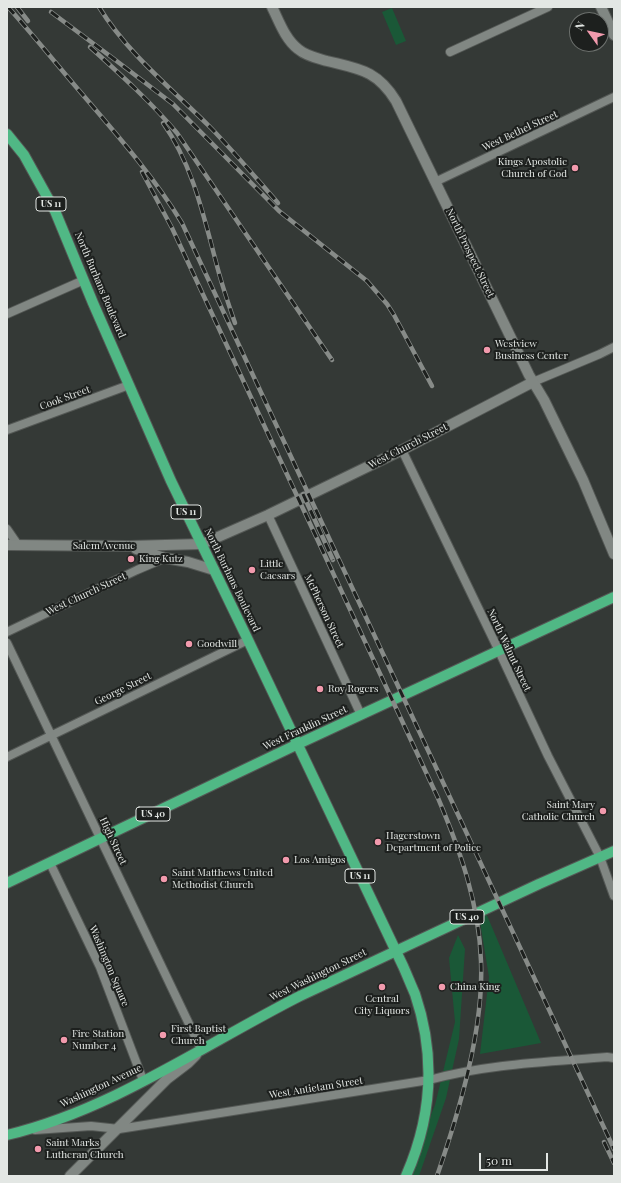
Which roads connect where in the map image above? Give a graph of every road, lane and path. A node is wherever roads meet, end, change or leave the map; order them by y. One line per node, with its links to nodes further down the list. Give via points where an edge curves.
1 (272, 7): 8 (main road, North Prospect Street, via 284,32 298,49 312,57 362,70 382,82 396,101)
2 (548, 7): 5 (street)
3 (601, 7): 4 (main road)
4 (614, 35)
5 (450, 52)
6 (614, 98): 8 (street, West Bethel Street)
7 (7, 134): 9 (main road, North Burhans Boulevard / US 11, via 24,155 55,211)
8 (436, 182): 12 (main road, North Prospect Street)
9 (84, 280): 10 (street); 13 (main road, North Burhans Boulevard / US 11)
10 (7, 314)
11 (614, 347): 12 (street, West Church Street)
12 (533, 382): 15 (main road, West Church Street); 21 (main road, North Prospect Street, via 583,480)
13 (129, 385): 14 (street, Cook Street); 18 (main road, North Burhans Boulevard / US 11)
14 (7, 430)
15 (402, 450): 16 (main road, West Church Street); 28 (street, North Walnut Street)
16 (268, 515): 18 (main road, West Church Street); 29 (street, McPherson Street)
17 (7, 529): 19 (street)
18 (202, 544): 20 (main road, Salem Avenue); 23 (main road, North Burhans Boulevard / US 11)
19 (12, 545): 20 (main road, Salem Avenue)
20 (128, 546): 22 (main road)
21 (614, 554)
22 (165, 558): 23 (main road); 25 (street, West Church Street)
23 (214, 570): 26 (main road, North Burhans Boulevard / US 11)
24 (614, 597): 28 (main road, West Franklin Street / US 40)
25 (7, 632)
26 (248, 640): 30 (street, George Street); 31 (main road, North Burhans Boulevard / US 11)
27 (7, 643): 30 (street, High Street)
28 (499, 650): 29 (main road, West Franklin Street / US 40); 35 (street, North Walnut Street, via 548,756)
29 (361, 715): 31 (main road, West Franklin Street / US 40)
30 (51, 735): 32 (street, George Street); 33 (street, High Street)
31 (298, 744): 33 (main road, West Franklin Street / US 40); 39 (main road, North Burhans Boulevard / US 11)
32 (7, 757)
33 (100, 839): 36 (main road, West Franklin Street / US 40); 40 (street, High Street)
34 (614, 850): 35 (main road, West Washington Street / US 40)
35 (600, 857): 38 (street, North Walnut Street); 39 (main road, West Washington Street / US 40)
36 (50, 863): 37 (main road, West Franklin Street / US 40); 42 (street, Washington Square, via 100,967)
37 (7, 883)
38 (614, 896)
39 (396, 951): 40 (main road, West Washington Street / US 40, via 270,1011); 43 (main road, US 11, via 415,994 423,1025)
40 (201, 1049): 42 (main road, Washington Avenue / US 40); 44 (main road, West Washington Street, via 167,1079)
41 (612, 1056): 43 (street, West Antietam Street, via 510,1065)
42 (143, 1080): 45 (main road, Washington Avenue / US 40, via 93,1105)
43 (429, 1080): 44 (street, West Antietam Street); 48 (main road, US 11, via 422,1132)
44 (119, 1129): 45 (street, West Antietam Street, via 91,1126); 47 (main road, West Washington Street)
45 (22, 1131): 46 (main road, Washington Avenue / US 40)
46 (7, 1135)
47 (70, 1176)
48 (406, 1176)

